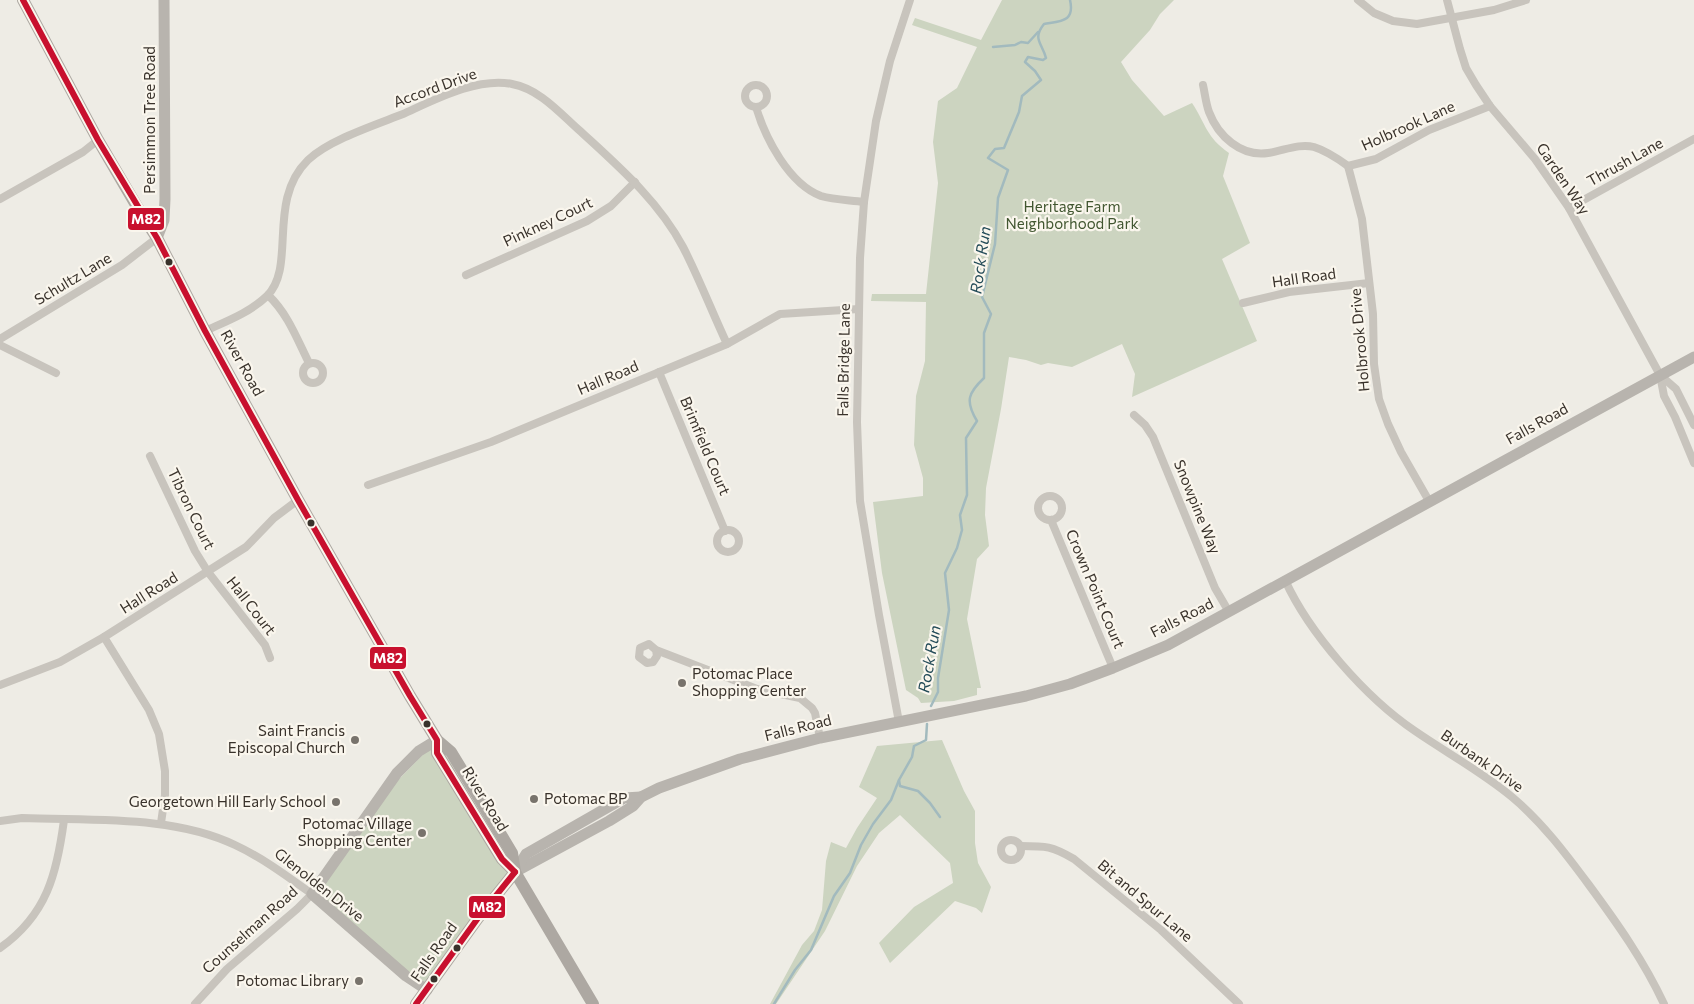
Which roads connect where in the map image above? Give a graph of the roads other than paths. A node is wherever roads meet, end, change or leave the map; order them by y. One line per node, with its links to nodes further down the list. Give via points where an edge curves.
1 (23, 0): 12 (main road, River Road)
2 (164, 0): 18 (main road, Persimmon Tree Road, via 165,199 164,220)
3 (910, 0): 16 (street, Falls Bridge Lane, via 876,121)
4 (1358, 0): 7 (street, via 1374,13 1392,20 1416,24)
5 (1447, 0): 7 (street, Garden Way)
6 (1526, 0): 7 (street)
7 (1452, 18): 9 (street, Garden Way, via 1466,68)
8 (1203, 85): 13 (street, Holbrook Lane, via 1208,111 1226,139 1236,146 1261,154 1312,147 1332,154)
9 (1490, 106): 13 (street, Holbrook Lane, via 1429,130 1376,159); 17 (street, Garden Way, via 1535,158)
10 (756, 107): 16 (street, via 762,126 788,170 808,190 822,196)
11 (1694, 139): 17 (street, Thrush Lane)
12 (98, 140): 15 (street, via 83,152); 18 (main road, River Road)
13 (1348, 166): 20 (street, Holbrook Drive, via 1362,219)
14 (635, 182): 19 (street, Pinkney Court, via 611,206 587,222); 21 (street, Accord Drive, via 550,103 511,83 485,83 450,94 340,141 308,161 295,177 286,198 280,267); 26 (street, Accord Drive, via 683,246)
15 (0, 199)
16 (864, 202): 23 (street, Falls Bridge Lane)
17 (1569, 208): 32 (street, Garden Way)
18 (157, 238): 24 (main road, River Road); 25 (street, Schultz Lane, via 122,265)
19 (466, 275)
20 (1369, 283): 22 (street, Hall Road, via 1289,292); 39 (street, Holbrook Drive, via 1379,399 1388,424)
21 (268, 295): 24 (street, Accord Drive, via 246,313); 29 (street, via 288,319)
22 (1243, 303)
23 (859, 309): 26 (street, Hall Road, via 780,314); 50 (street, Falls Bridge Lane, via 857,422 860,501)
24 (205, 331): 38 (main road, River Road)
25 (0, 338)
26 (727, 344): 30 (street, Hall Road)
27 (0, 345): 31 (street)
28 (1694, 357): 32 (main road, Falls Road)
29 (309, 363)
30 (659, 372): 37 (street, Hall Road, via 491,442); 41 (street, Brimfield Court)
31 (56, 373)
32 (1660, 375): 34 (street, via 1676,389); 36 (street, via 1664,396); 39 (main road, Falls Road)
33 (1134, 415): 44 (street, Snowpine Way, via 1153,437 1215,588)
34 (1694, 425)
35 (150, 456): 42 (street, Tibron Court)
36 (1694, 463)
37 (368, 485)
38 (298, 500): 42 (street, Hall Road, via 274,518 246,547); 52 (main road, River Road)
39 (1429, 501): 43 (main road, Falls Road)
40 (1051, 520): 48 (street, Crown Point Court)
41 (725, 531)
42 (208, 572): 45 (street, Hall Road); 47 (street, Hall Court, via 264,645)
43 (1285, 580): 44 (main road, Falls Road); 65 (street, Burbank Drive, via 1293,598 1321,638 1366,691 1412,730 1487,778 1547,831 1620,928 1650,974)
44 (1229, 612): 48 (main road, Falls Road)
45 (104, 637): 49 (street, Hall Road, via 60,662); 55 (street, via 159,734 165,771)
46 (656, 650): 51 (street, via 757,689 800,698 815,713)
47 (270, 658)
48 (1113, 668): 50 (main road, Falls Road, via 1026,696)
49 (0, 685)
50 (899, 722): 51 (main road, Falls Road)
51 (820, 738): 57 (main road, Falls Road, via 740,759 659,788 609,821)
52 (437, 740): 57 (main road, River Road, via 451,752 512,853); 58 (main road, Counselman Road, via 419,750 397,773)
53 (64, 820): 54 (street, Glenolden Drive, via 22,818); 55 (street, Glenolden Drive); 59 (street, via 60,854 44,899 21,930)
54 (0, 821)
55 (161, 823): 58 (street, Glenolden Drive, via 235,844)
56 (1021, 846): 64 (street, Bit and Spur Lane, via 1047,846 1074,859 1161,930)
57 (515, 872): 60 (main road, Falls Road); 63 (main road, River Road)
58 (312, 894): 60 (main road, Glenolden Drive, via 406,976); 61 (street, Counselman Road, via 227,969)
59 (0, 948)
60 (427, 990): 62 (main road, Falls Road)
61 (195, 1004)
62 (416, 1004)
63 (593, 1004)
64 (1239, 1004)
65 (1664, 1004)

